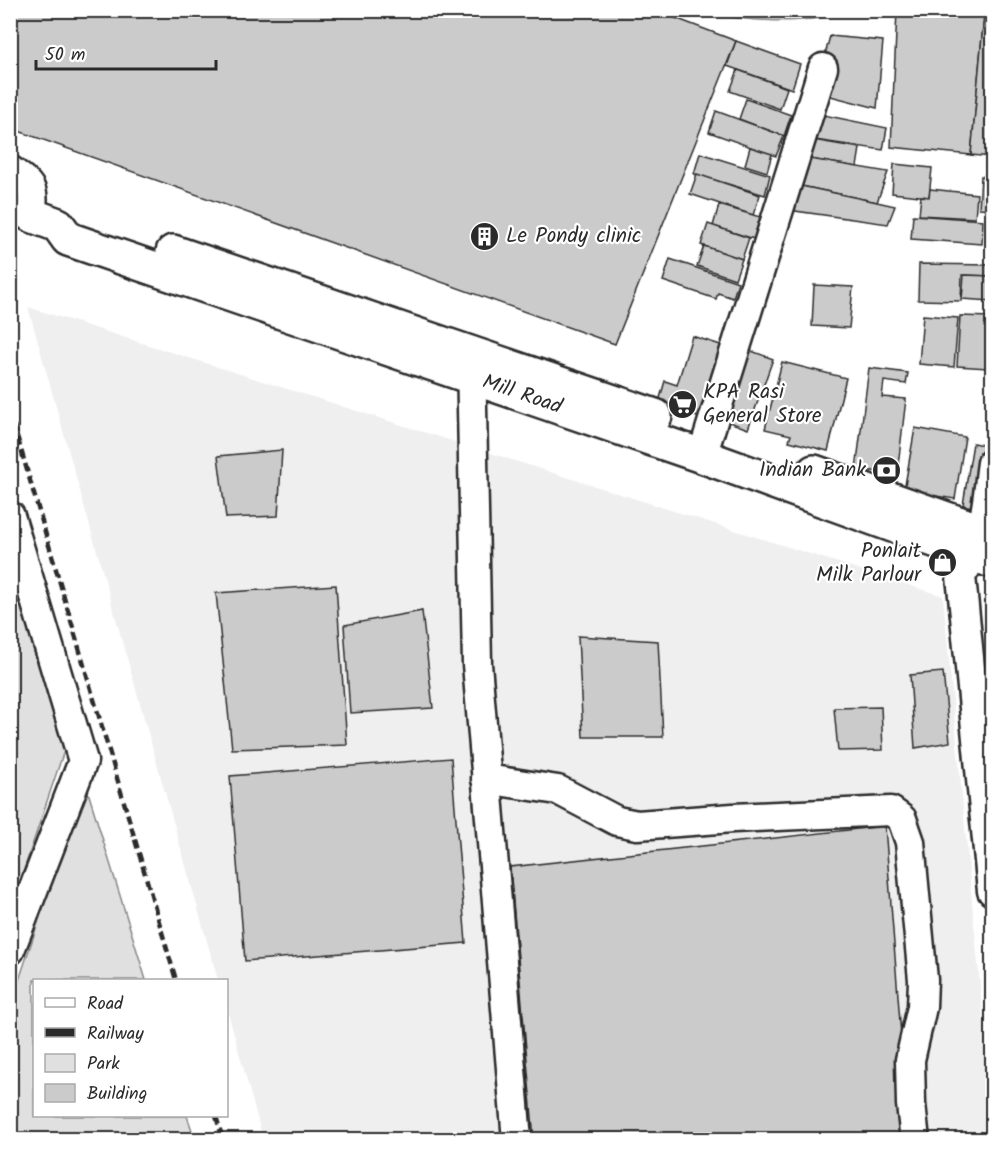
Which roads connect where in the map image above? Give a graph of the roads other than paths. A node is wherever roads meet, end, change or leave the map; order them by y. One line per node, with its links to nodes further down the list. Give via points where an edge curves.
1 (822, 68): 5 (street)
2 (10, 170): 3 (street, via 30,185)
3 (44, 220): 4 (main road, Mill Road, via 68,239)
4 (470, 365): 5 (main road, Mill Road); 9 (street, via 477,664)
5 (705, 446): 8 (main road, Mill Road)
6 (993, 463): 8 (street)
7 (10, 516): 11 (street, via 83,761)
8 (986, 545): 10 (street, via 960,576)
9 (486, 779): 12 (street); 13 (street, via 558,790 617,821 637,825 891,811 902,819 910,842 923,980 922,1007 910,1060)
10 (993, 891)
11 (10, 950)
12 (517, 1140)
13 (915, 1140)

